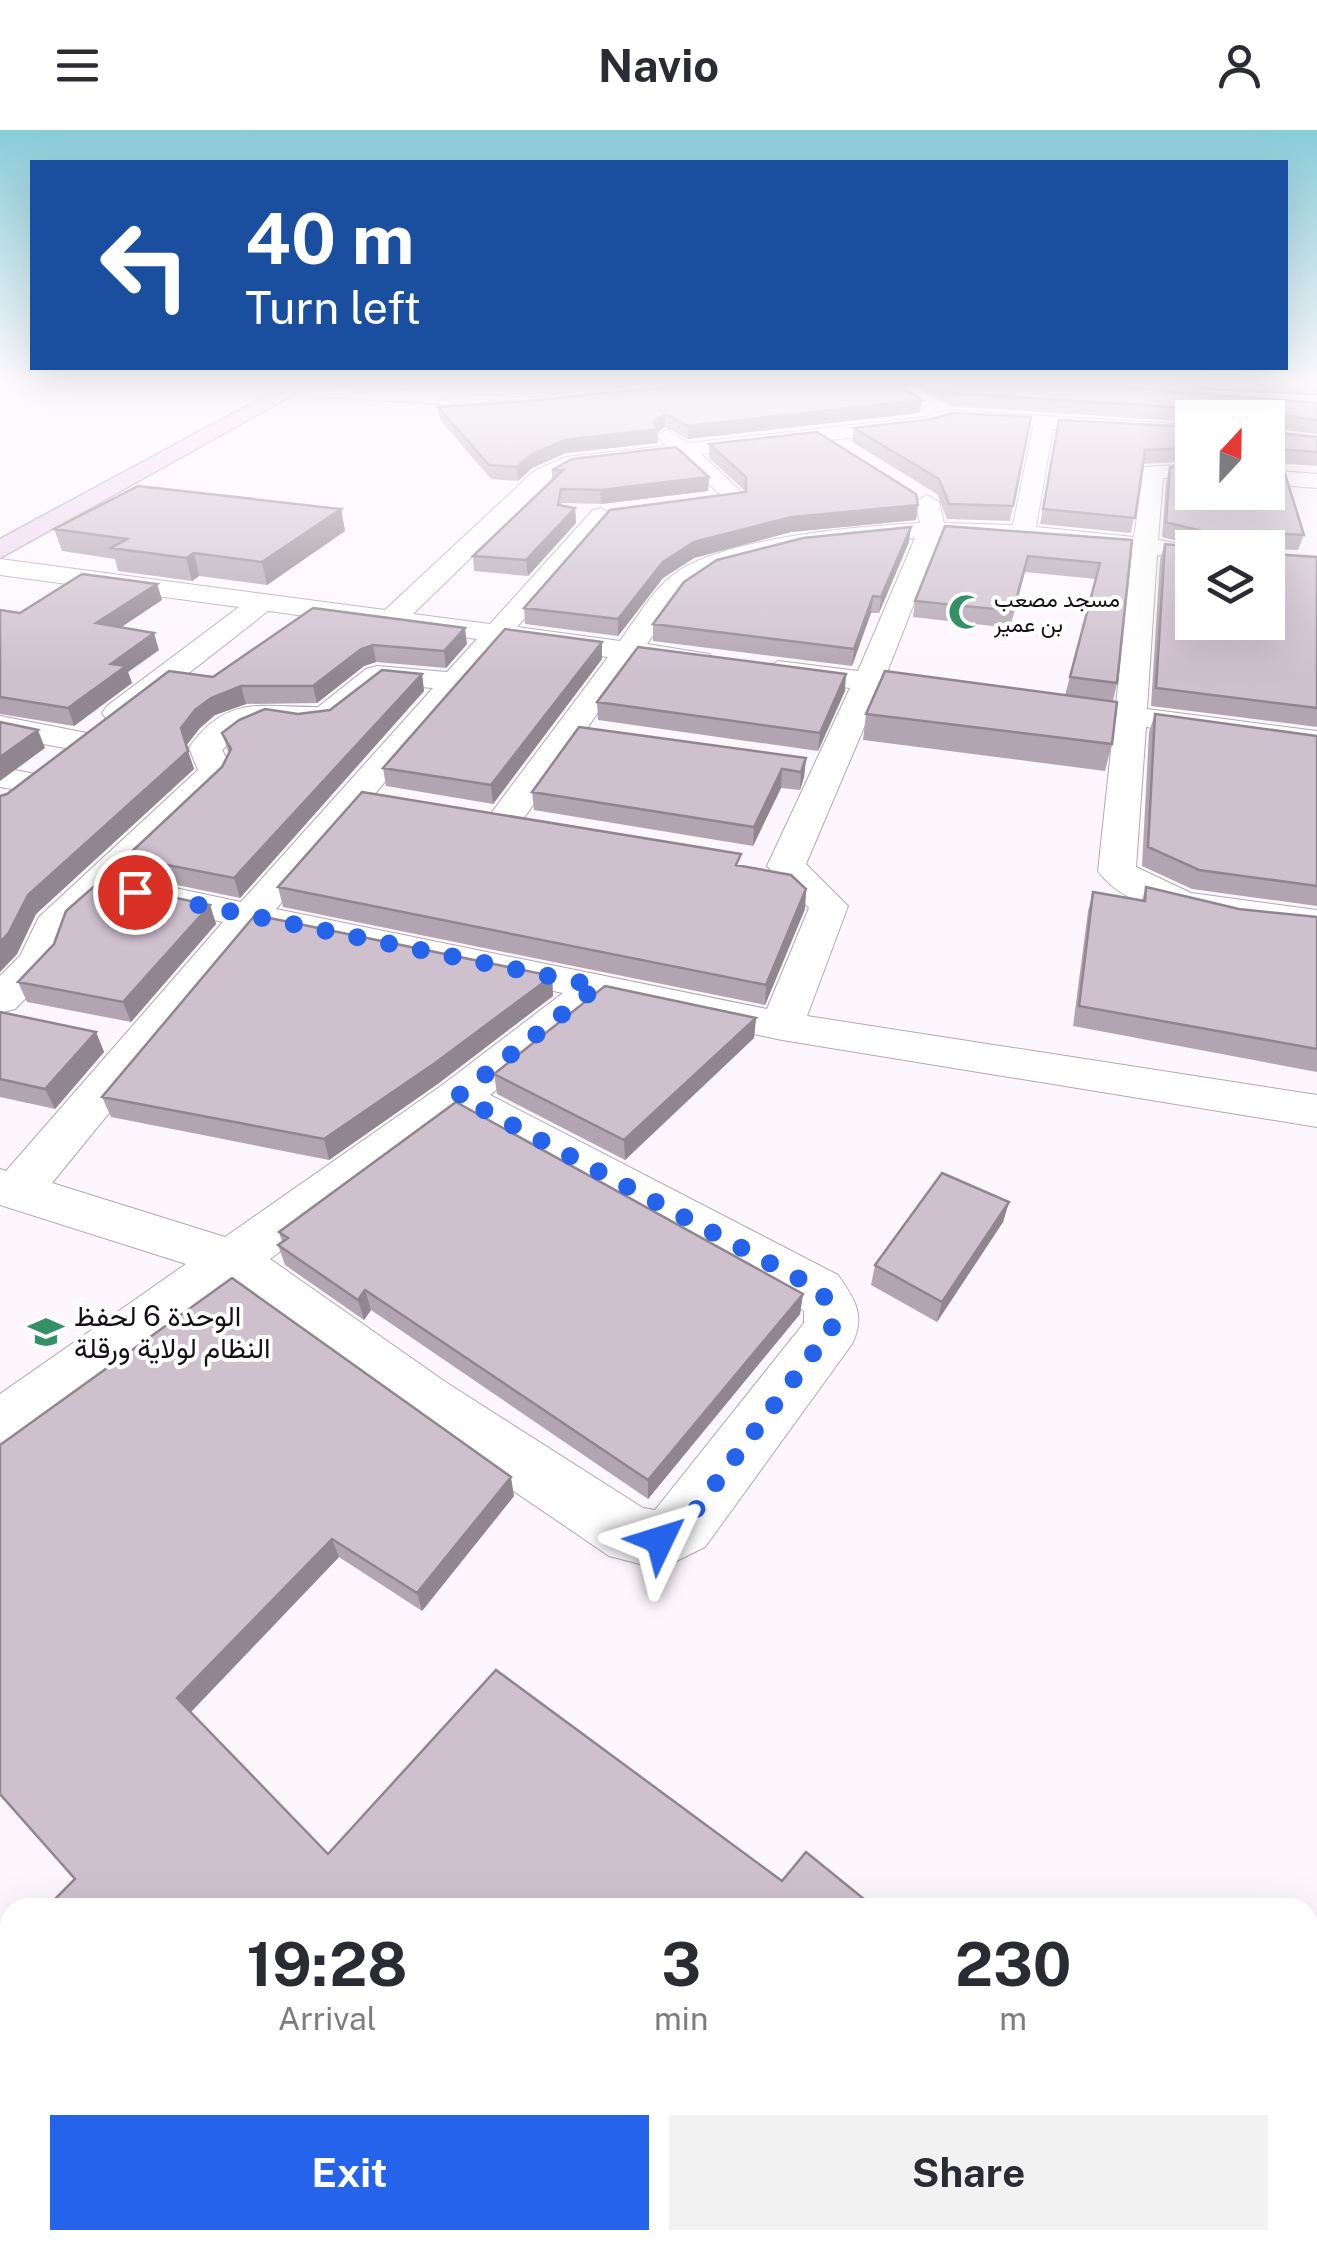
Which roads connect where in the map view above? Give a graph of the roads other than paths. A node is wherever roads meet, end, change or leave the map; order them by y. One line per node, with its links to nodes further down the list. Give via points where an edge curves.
1 (110, 479): 14 (main road)
2 (127, 479): 16 (main road)
3 (533, 479): 11 (street)
4 (640, 479): 5 (street, via 658,499 734,499)
5 (712, 479)
6 (1034, 479): 13 (street)
7 (1151, 479): 15 (street)
8 (1289, 479): 9 (street)
9 (1317, 482)
10 (910, 491): 12 (street, via 926,502)
11 (510, 506): 20 (street); 21 (street, via 583,512)
12 (931, 530): 13 (street); 22 (street, via 722,558 690,571); 26 (street)
13 (1023, 534): 15 (street)
14 (0, 535)
15 (1146, 547): 17 (street); 29 (street)
16 (0, 550)
17 (1175, 550)
18 (0, 568): 19 (street)
19 (261, 603): 20 (street); 34 (street)
20 (390, 620): 21 (street)
21 (494, 634): 22 (street); 25 (street)
22 (628, 650): 23 (street); 31 (street)
23 (721, 663)
24 (758, 668): 26 (street)
25 (453, 681): 38 (street); 46 (street, via 377,676 326,716 259,710 237,718 205,748 216,768 212,776)
26 (870, 682): 27 (street); 36 (street)
27 (982, 696)
28 (1019, 701): 29 (street)
29 (1131, 716): 33 (street); 48 (street, via 1117,871 1134,889 1176,901)
30 (0, 726): 34 (street)
31 (570, 730): 32 (street); 42 (street)
32 (608, 735)
33 (1317, 740)
34 (81, 741): 37 (street)
35 (796, 761): 36 (street)
36 (833, 766): 45 (street)
37 (14, 780): 40 (street)
38 (354, 795): 39 (street); 47 (street)
39 (392, 801)
40 (0, 803)
41 (466, 814): 42 (street)
42 (504, 820): 43 (street)
43 (542, 826)
44 (748, 860): 45 (street)
45 (786, 866): 51 (street, via 829,906)
46 (96, 884): 47 (street); 50 (street, via 53,925)
47 (252, 913): 49 (street); 53 (street)
48 (1317, 922)
49 (598, 986): 51 (street); 54 (street)
50 (12, 1012)
51 (782, 1026): 55 (street)
52 (90, 1032): 53 (street)
53 (144, 1043): 56 (street)
54 (458, 1096): 57 (street); 57 (street, via 820,1290 831,1308 832,1328 683,1527 660,1540 630,1535 426,1400)
55 (1317, 1111)
56 (8, 1189): 57 (street)
57 (234, 1261): 58 (street)
58 (0, 1426)

